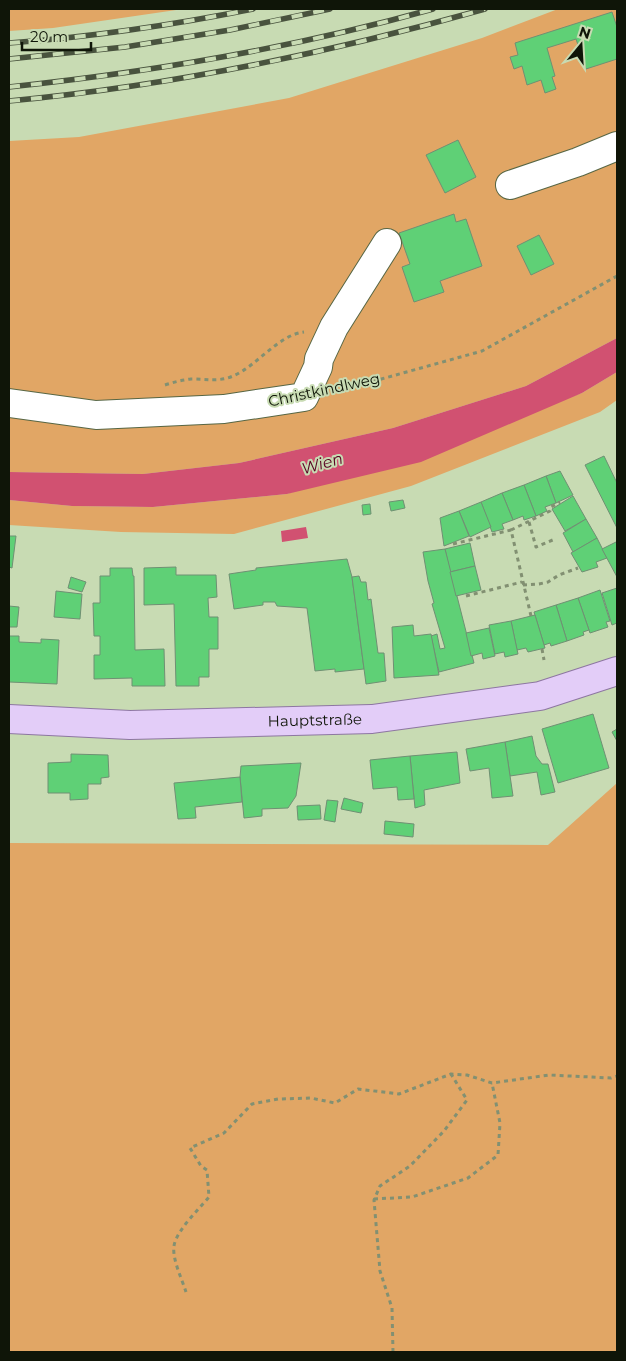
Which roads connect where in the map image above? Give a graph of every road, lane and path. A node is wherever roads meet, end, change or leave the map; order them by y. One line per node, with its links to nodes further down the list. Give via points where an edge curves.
1 (617, 146): 2 (lane)
2 (510, 185)
3 (387, 243): 5 (lane)
4 (617, 276): 7 (path, Christkindlweg, via 482,351 349,388)
5 (329, 338): 6 (path, via 313,331 300,332 234,376 191,379); 7 (lane)
6 (164, 385)
7 (304, 397): 8 (lane, Christkindlweg, via 224,409 96,415)
8 (9, 403)
9 (560, 502): 10 (path, via 551,507 550,512)
10 (529, 522): 11 (path); 12 (path, via 536,547)
11 (511, 530): 13 (path); 15 (path)
12 (554, 539)
13 (453, 544)
14 (578, 568): 15 (path, via 559,574 548,582)
15 (523, 583): 16 (path); 17 (path)
16 (466, 596)
17 (532, 616)
18 (542, 649): 19 (path)
19 (544, 660)
20 (617, 671): 21 (main road, Hauptstraße, via 540,696 372,720 130,725)
21 (9, 719)
22 (452, 1074): 24 (path); 25 (path, via 467,1100 444,1131 410,1166 380,1186); 26 (path, via 399,1094 358,1089 335,1103 311,1098 252,1104 224,1133 190,1148 207,1170 209,1197 178,1235 174,1247 176,1265)
23 (617, 1076): 24 (path, via 550,1075)
24 (492, 1083): 25 (path, via 500,1123 498,1155 468,1178 412,1196)
25 (374, 1200): 27 (path, via 380,1271 392,1308)
26 (186, 1292)
27 (393, 1352)

